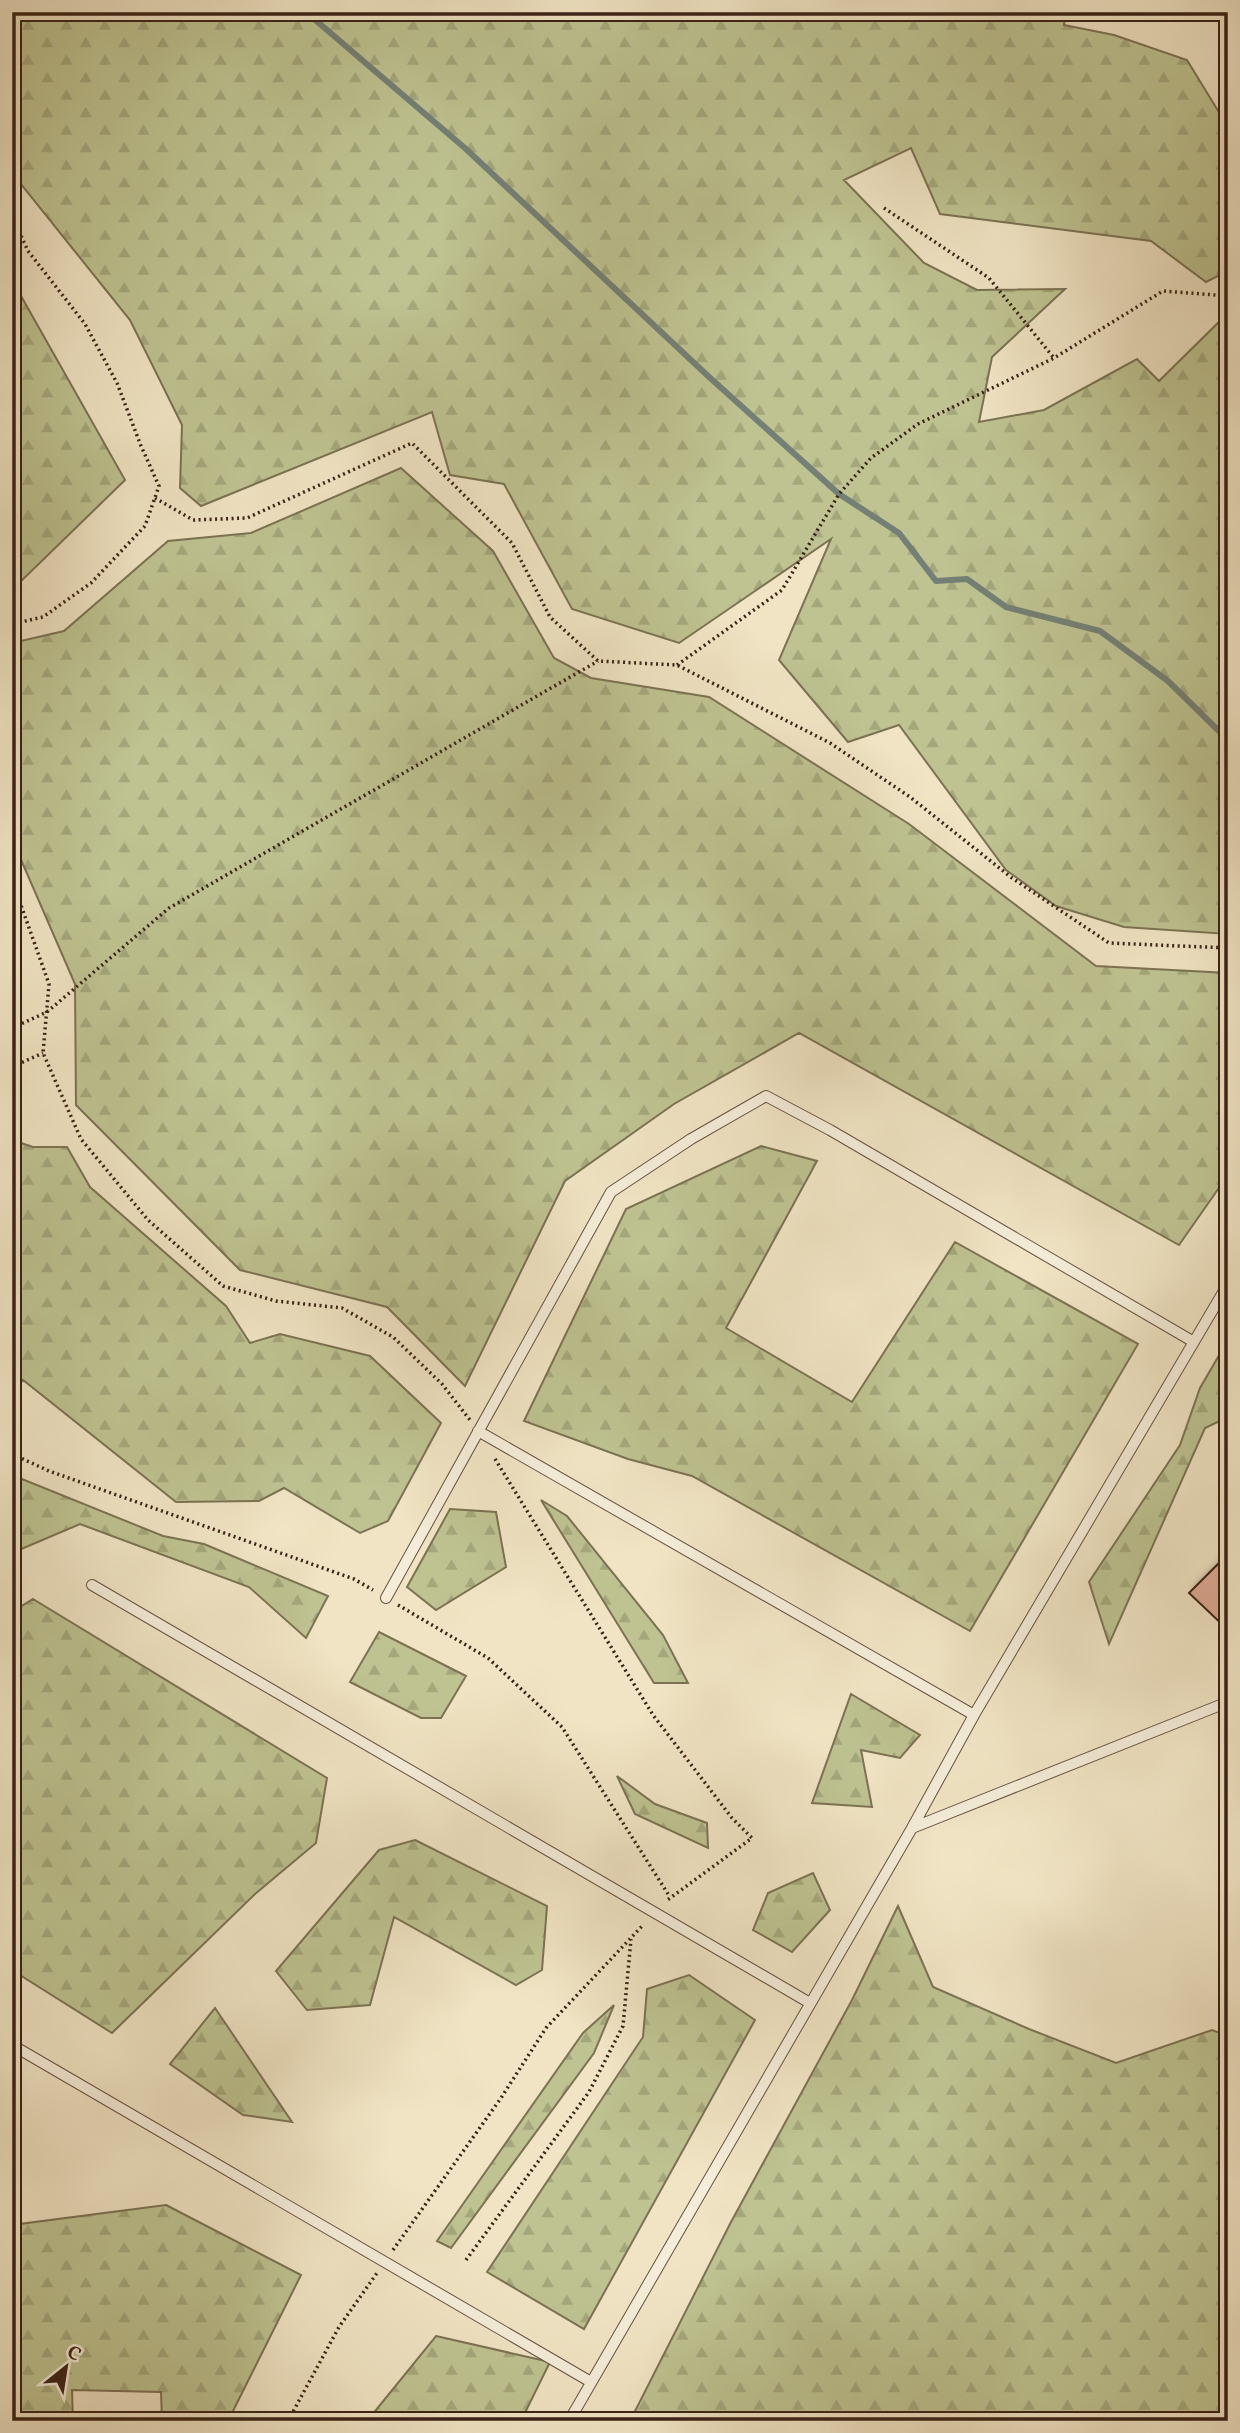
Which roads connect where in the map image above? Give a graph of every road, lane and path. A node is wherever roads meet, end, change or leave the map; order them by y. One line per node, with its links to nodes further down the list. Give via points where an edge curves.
1 (884, 208): 4 (path, via 989,278)
2 (12, 216): 5 (path, via 28,251 85,324 117,383 159,486)
3 (1228, 296): 4 (path, via 1163,291)
4 (1054, 358): 8 (path, via 918,424 871,458 839,494 782,590)
5 (155, 498): 6 (path, via 145,526 91,583 43,617); 7 (path, via 193,520 247,518 412,443 512,543 550,617)
6 (12, 624)
7 (598, 662): 8 (path); 11 (path, via 169,908)
8 (677, 664): 10 (path, via 830,743 910,797 1012,878 1110,943)
9 (12, 880): 11 (path, via 49,984)
10 (1228, 948)
11 (47, 1012): 12 (path); 13 (path)
12 (12, 1028)
13 (43, 1053): 14 (path); 17 (path, via 81,1139 148,1220 223,1286 276,1301 342,1308 393,1338 442,1384)
14 (12, 1067)
15 (1228, 1284): 16 (lane)
16 (1194, 1342): 17 (lane, via 766,1096 611,1192); 22 (lane)
17 (478, 1431): 20 (lane); 22 (lane); 24 (path, via 653,1715 752,1838)
18 (12, 1454): 20 (path, via 354,1579)
19 (92, 1585): 28 (lane)
20 (386, 1598): 24 (path, via 488,1658 562,1727)
21 (1228, 1702): 23 (lane)
22 (974, 1715): 23 (lane)
23 (912, 1828): 28 (lane)
24 (670, 1897): 25 (path)
25 (660, 1907)
26 (651, 1917): 27 (path)
27 (632, 1937): 30 (path, via 546,2028); 31 (path, via 618,2037 589,2092)
28 (810, 2003): 33 (lane)
29 (12, 2045): 33 (lane)
30 (387, 2258)
31 (467, 2260)
32 (379, 2270): 34 (path, via 339,2327)
33 (591, 2382): 35 (lane)
34 (288, 2421)
35 (569, 2421)

